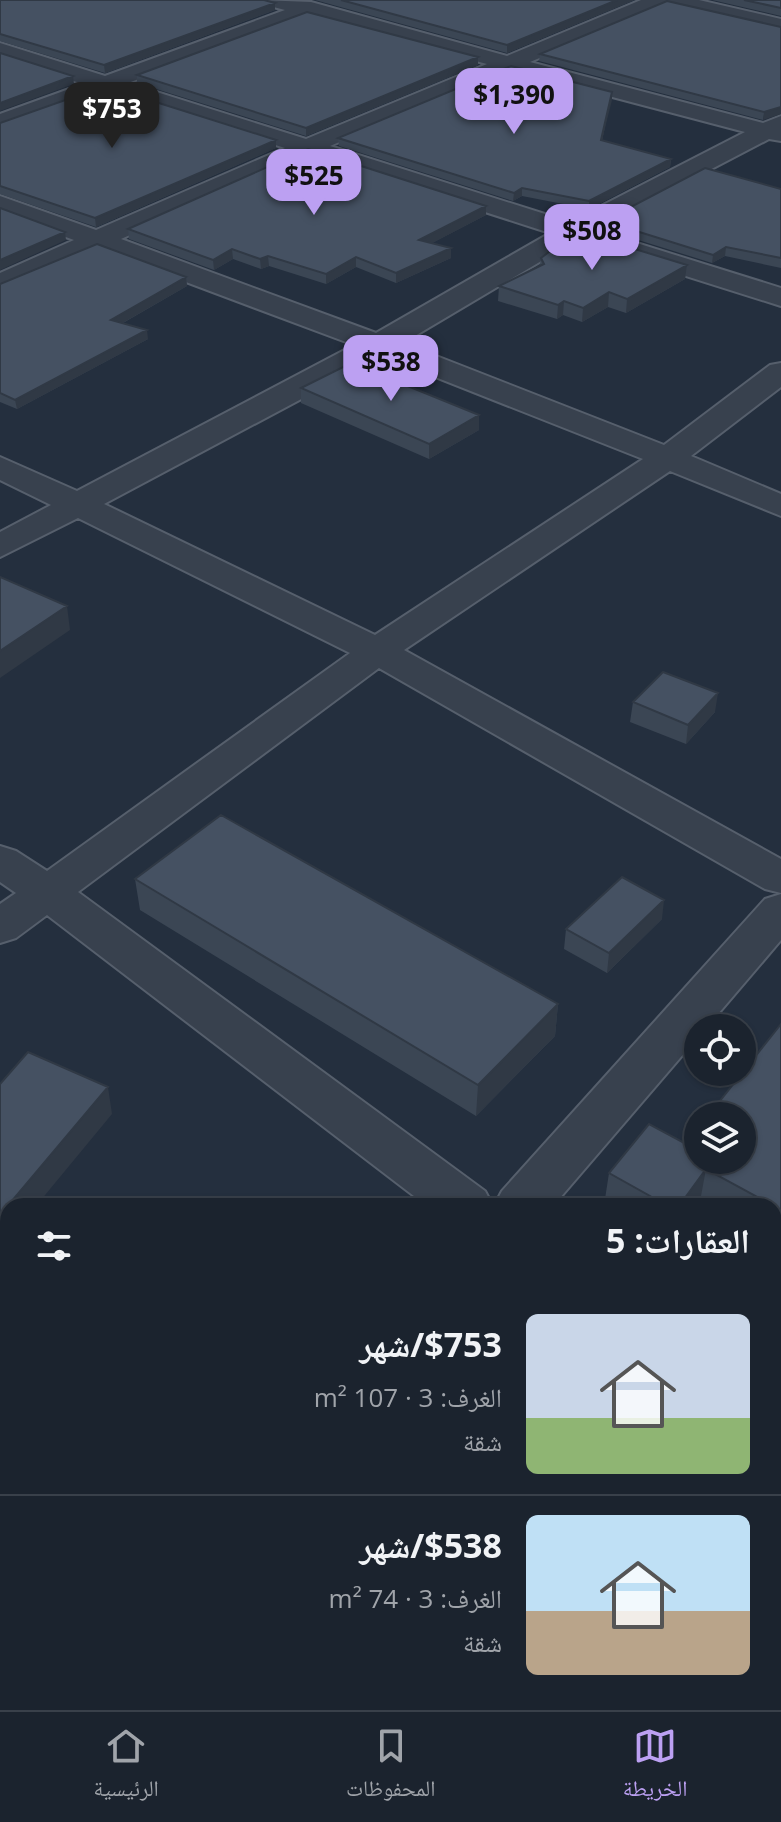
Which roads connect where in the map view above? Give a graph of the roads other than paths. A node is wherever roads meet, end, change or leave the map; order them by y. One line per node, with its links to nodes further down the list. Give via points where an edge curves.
1 (269, 0): 5 (street)
2 (332, 0): 5 (street)
3 (659, 0): 8 (street)
4 (672, 0): 6 (street)
5 (306, 10): 8 (street); 9 (street)
6 (781, 25)
7 (0, 50): 9 (street)
8 (511, 64): 11 (street); 12 (street)
9 (100, 83): 10 (street); 12 (street)
10 (0, 122)
11 (776, 130): 14 (street)
12 (307, 147): 14 (street); 15 (street)
13 (0, 204): 15 (street)
14 (574, 230): 17 (street); 18 (street)
15 (100, 241): 16 (street); 18 (street)
16 (0, 283)
17 (781, 297)
18 (379, 344): 20 (street); 22 (street)
19 (781, 372): 20 (street)
20 (669, 457): 23 (street); 25 (street)
21 (0, 467): 22 (street)
22 (76, 502): 24 (street); 25 (street)
23 (781, 506)
24 (0, 546)
25 (377, 651): 27 (street); 28 (street)
26 (0, 861): 28 (street)
27 (781, 878)
28 (50, 894): 30 (street); 31 (street)
29 (781, 910): 32 (street)
30 (0, 927)
31 (455, 1198)
32 (528, 1198)

